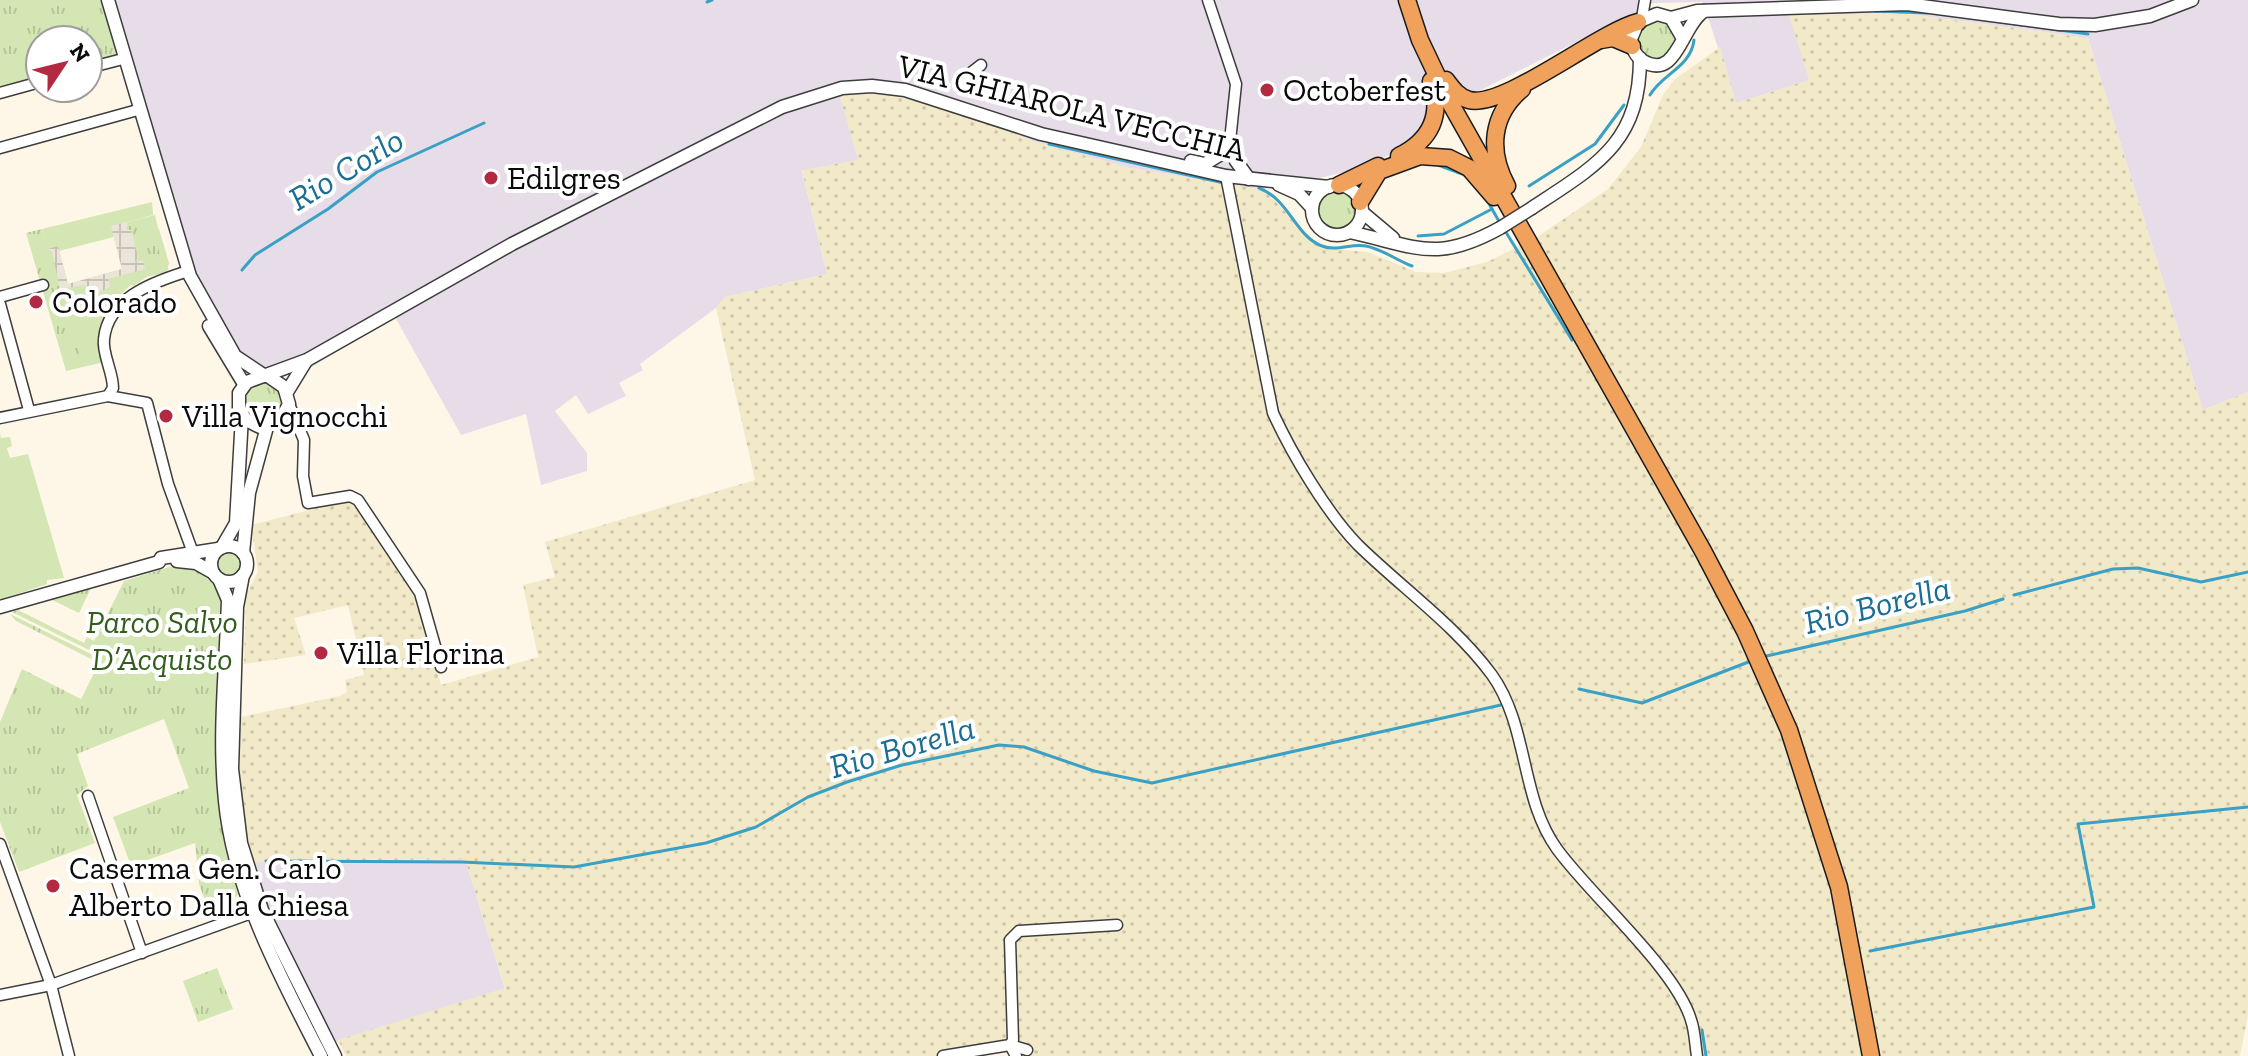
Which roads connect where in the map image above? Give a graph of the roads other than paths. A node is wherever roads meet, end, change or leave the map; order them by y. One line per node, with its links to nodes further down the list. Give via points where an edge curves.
1 (99, 0): 15 (street)
2 (108, 0): 43 (street, via 190,276 235,356)
3 (1208, 0): 24 (street, via 1236,84)
4 (1405, 0): 18 (highway); 32 (highway, via 1437,99 1436,116 1408,151)
5 (1415, 0): 18 (highway); 19 (highway, via 1454,92 1481,101)
6 (1647, 0): 9 (street); 11 (street)
7 (2192, 0): 8 (street, via 2150,16 2095,25 1907,4)
8 (1704, 11): 10 (street); 12 (street, VIA GHIAROLA VECCHIA)
9 (1657, 14): 10 (street); 11 (street)
10 (1671, 18): 12 (street)
11 (1640, 20): 13 (highway); 14 (street, VIA GHIAROLA VECCHIA, via 1631,33)
12 (1682, 37): 17 (street, VIA GHIAROLA VECCHIA, via 1676,55)
13 (1595, 41): 14 (highway, via 1613,38); 19 (highway)
14 (1636, 52): 17 (street); 21 (street, VIA GHIAROLA VECCHIA)
15 (119, 60): 16 (street); 23 (street)
16 (104, 64)
17 (1659, 64): 21 (street, VIA GHIAROLA VECCHIA)
18 (1436, 75): 41 (highway)
19 (1539, 75): 41 (highway, via 1502,112 1494,143 1501,175)
20 (24, 86): 22 (street)
21 (1640, 89): 36 (street, VIA GHIAROLA VECCHIA, bridge, via 1634,113 1611,151 1532,208 1470,245 1441,251)
22 (0, 93)
23 (134, 111): 25 (street); 37 (street)
24 (1230, 141): 26 (street); 27 (street)
25 (0, 148)
26 (1221, 154): 28 (street, via 1205,164 1186,160); 29 (street)
27 (1236, 161): 29 (street); 30 (street)
28 (1181, 166): 29 (street, VIA GHIAROLA VECCHIA); 42 (street, VIA GHIAROLA VECCHIA, via 1041,134 934,96 872,86 842,88 782,107 512,244)
29 (1226, 176): 30 (street, VIA GHIAROLA VECCHIA); 75 (street, via 1273,413 1283,434 1349,535 1492,675 1508,700 1549,837 1675,991 1691,1019)
30 (1249, 179): 31 (street, VIA GHIAROLA VECCHIA)
31 (1268, 181): 32 (street, VIA GHIAROLA VECCHIA); 34 (street, VIA GHIAROLA VECCHIA, via 1299,194)
32 (1334, 186): 33 (street, VIA GHIAROLA VECCHIA, via 1352,191); 34 (street, via 1317,195)
33 (1361, 207): 35 (street, via 1359,221); 36 (street, VIA GHIAROLA VECCHIA); 41 (highway, via 1379,171 1408,158 1434,156 1469,168 1488,187)
34 (1312, 208): 35 (street, VIA GHIAROLA VECCHIA, via 1323,231)
35 (1349, 232): 36 (street, VIA GHIAROLA VECCHIA)
36 (1399, 242)
37 (182, 273): 44 (street); 45 (street, via 137,290 110,321 104,342 113,388)
38 (43, 285): 39 (street)
39 (0, 297)
40 (0, 304): 47 (street)
41 (1564, 305): 76 (highway, via 1710,565 1789,730 1839,887)
42 (307, 360): 43 (street, VIA GHIAROLA VECCHIA); 46 (street, VIA GHIAROLA VECCHIA)
43 (267, 376): 44 (street); 46 (street, via 279,382)
44 (244, 384): 48 (street, via 238,401)
45 (108, 396): 47 (street); 54 (street, via 147,403)
46 (288, 398): 50 (street); 52 (street)
47 (29, 410): 49 (street)
48 (242, 416): 51 (street); 53 (street, via 236,523)
49 (0, 418)
50 (281, 420): 51 (street); 52 (street)
51 (267, 427): 55 (street, via 249,493)
52 (300, 431): 60 (street, via 308,503 350,496 358,500 420,593)
53 (220, 548): 54 (street); 55 (street); 58 (street, via 211,561)
54 (193, 553): 56 (street)
55 (243, 553): 57 (street)
56 (159, 562): 58 (street, via 188,561); 59 (street)
57 (243, 575): 58 (street, via 232,582); 63 (street, via 237,607 232,769)
58 (215, 576): 63 (street, via 228,600 225,803 238,866)
59 (0, 607)
60 (441, 667)
61 (88, 796): 65 (street)
62 (0, 844): 66 (street)
63 (257, 911): 65 (street); 71 (street); 72 (street)
64 (1117, 925): 68 (street, via 1014,935)
65 (142, 953): 66 (street)
66 (51, 985): 67 (street); 70 (street)
67 (0, 995)
68 (1010, 1045): 69 (street); 73 (street); 74 (street)
69 (1027, 1050)
70 (69, 1056)
71 (321, 1056)
72 (335, 1056)
73 (943, 1056)
74 (1016, 1056)
75 (1697, 1056)
76 (1871, 1056)

